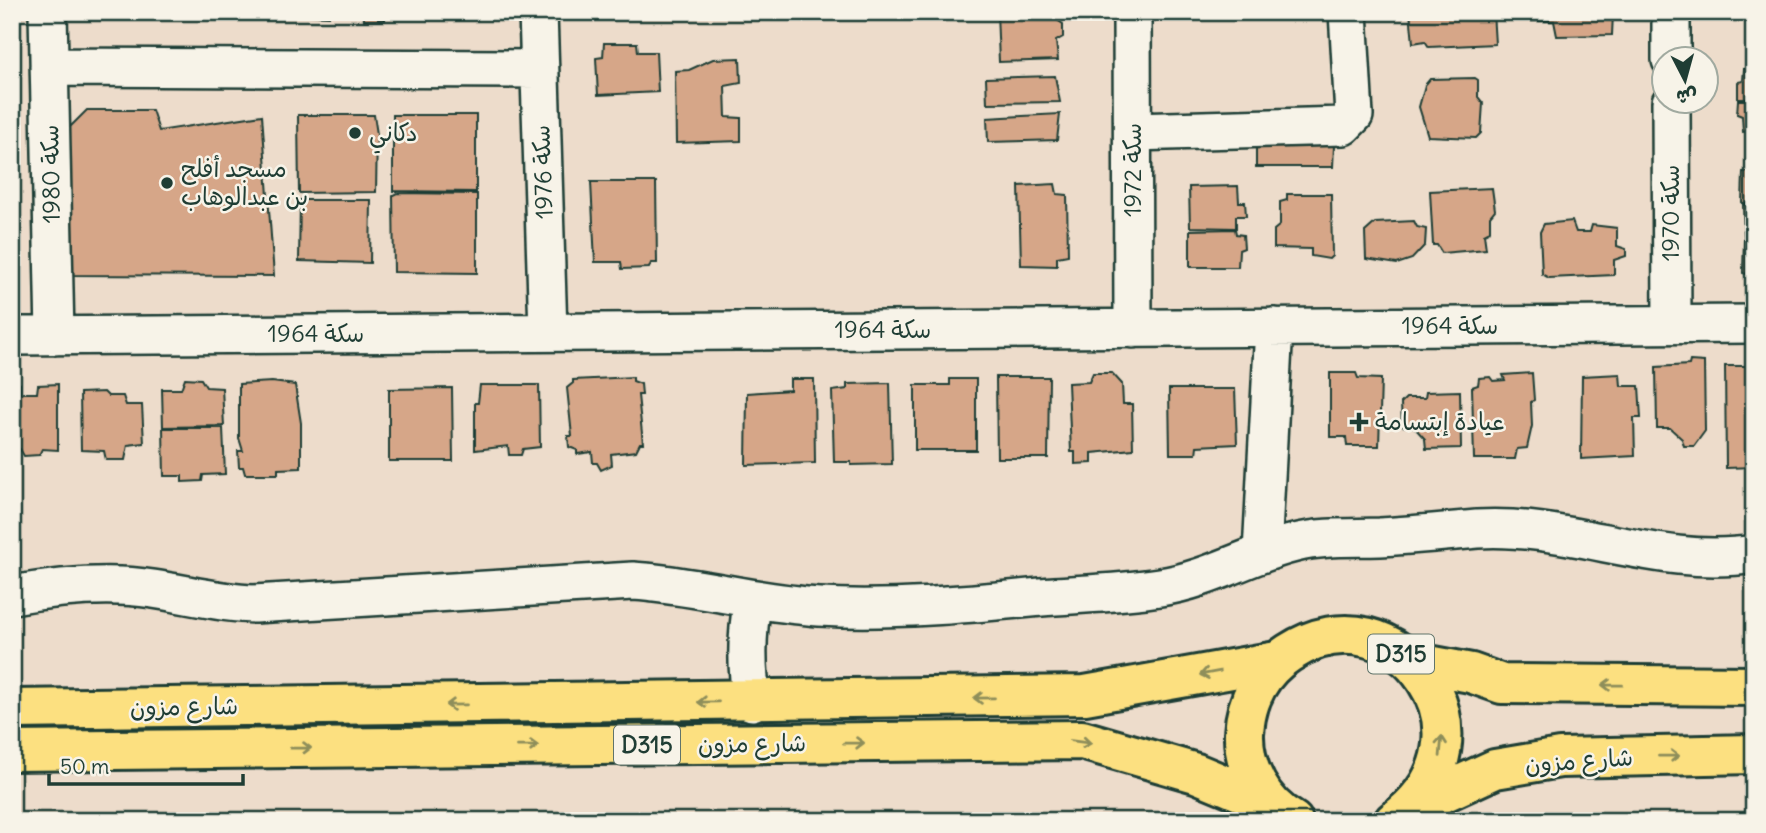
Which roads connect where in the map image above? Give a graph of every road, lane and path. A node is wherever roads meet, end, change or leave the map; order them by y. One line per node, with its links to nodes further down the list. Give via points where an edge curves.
1 (48, 12): 7 (street, سكة 1980)
2 (538, 12): 8 (street, سكة 1976)
3 (1132, 12): 10 (street, سكة 1972)
4 (1348, 12): 10 (street, via 1354,115 1343,127)
5 (1671, 12): 6 (street)
6 (1671, 46)
7 (49, 67): 8 (street); 17 (street, سكة 1980)
8 (540, 69): 15 (street, سكة 1976)
9 (1671, 116): 11 (street, سكة 1970)
10 (1133, 132): 14 (street, سكة 1972)
11 (1672, 324): 12 (street, سكة 1964); 13 (street, سكة 1964)
12 (1754, 324)
13 (1274, 327): 14 (street, سكة 1964); 18 (street)
14 (1133, 328): 15 (street, سكة 1964)
15 (548, 332): 17 (street, سكة 1964)
16 (12, 336): 17 (street, سكة 1964)
17 (55, 336)
18 (1262, 553): 19 (street, via 1335,537 1480,529 1545,532 1680,555); 21 (street, via 1199,579 1159,587 890,607 819,607)
19 (1754, 554)
20 (12, 595): 21 (street, via 112,586 254,604 633,581 670,583)
21 (753, 599): 25 (street, via 747,645)
22 (1277, 661): 23 (main road, D315, via 1301,645 1330,636 1350,636 1388,646); 25 (main road, شارع مزون / D315, one-way to 25, via 1085,695); 29 (main road, D315, via 1256,685 1245,715 1244,747 1253,777)
23 (1412, 662): 24 (main road, D315, one-way to 23, via 1502,684); 30 (main road, D315, one-way to 23, via 1433,780 1443,750 1442,718 1432,688)
24 (1754, 686)
25 (752, 702): 26 (main road, شارع مزون / D315, one-way to 26)
26 (12, 709)
27 (12, 751): 29 (main road, شارع مزون / D315, one-way to 29, via 1082,740 1196,773)
28 (1754, 754): 30 (main road, شارع مزون / D315, one-way to 28, via 1495,769 1560,758)
29 (1282, 812)
30 (1404, 814)

